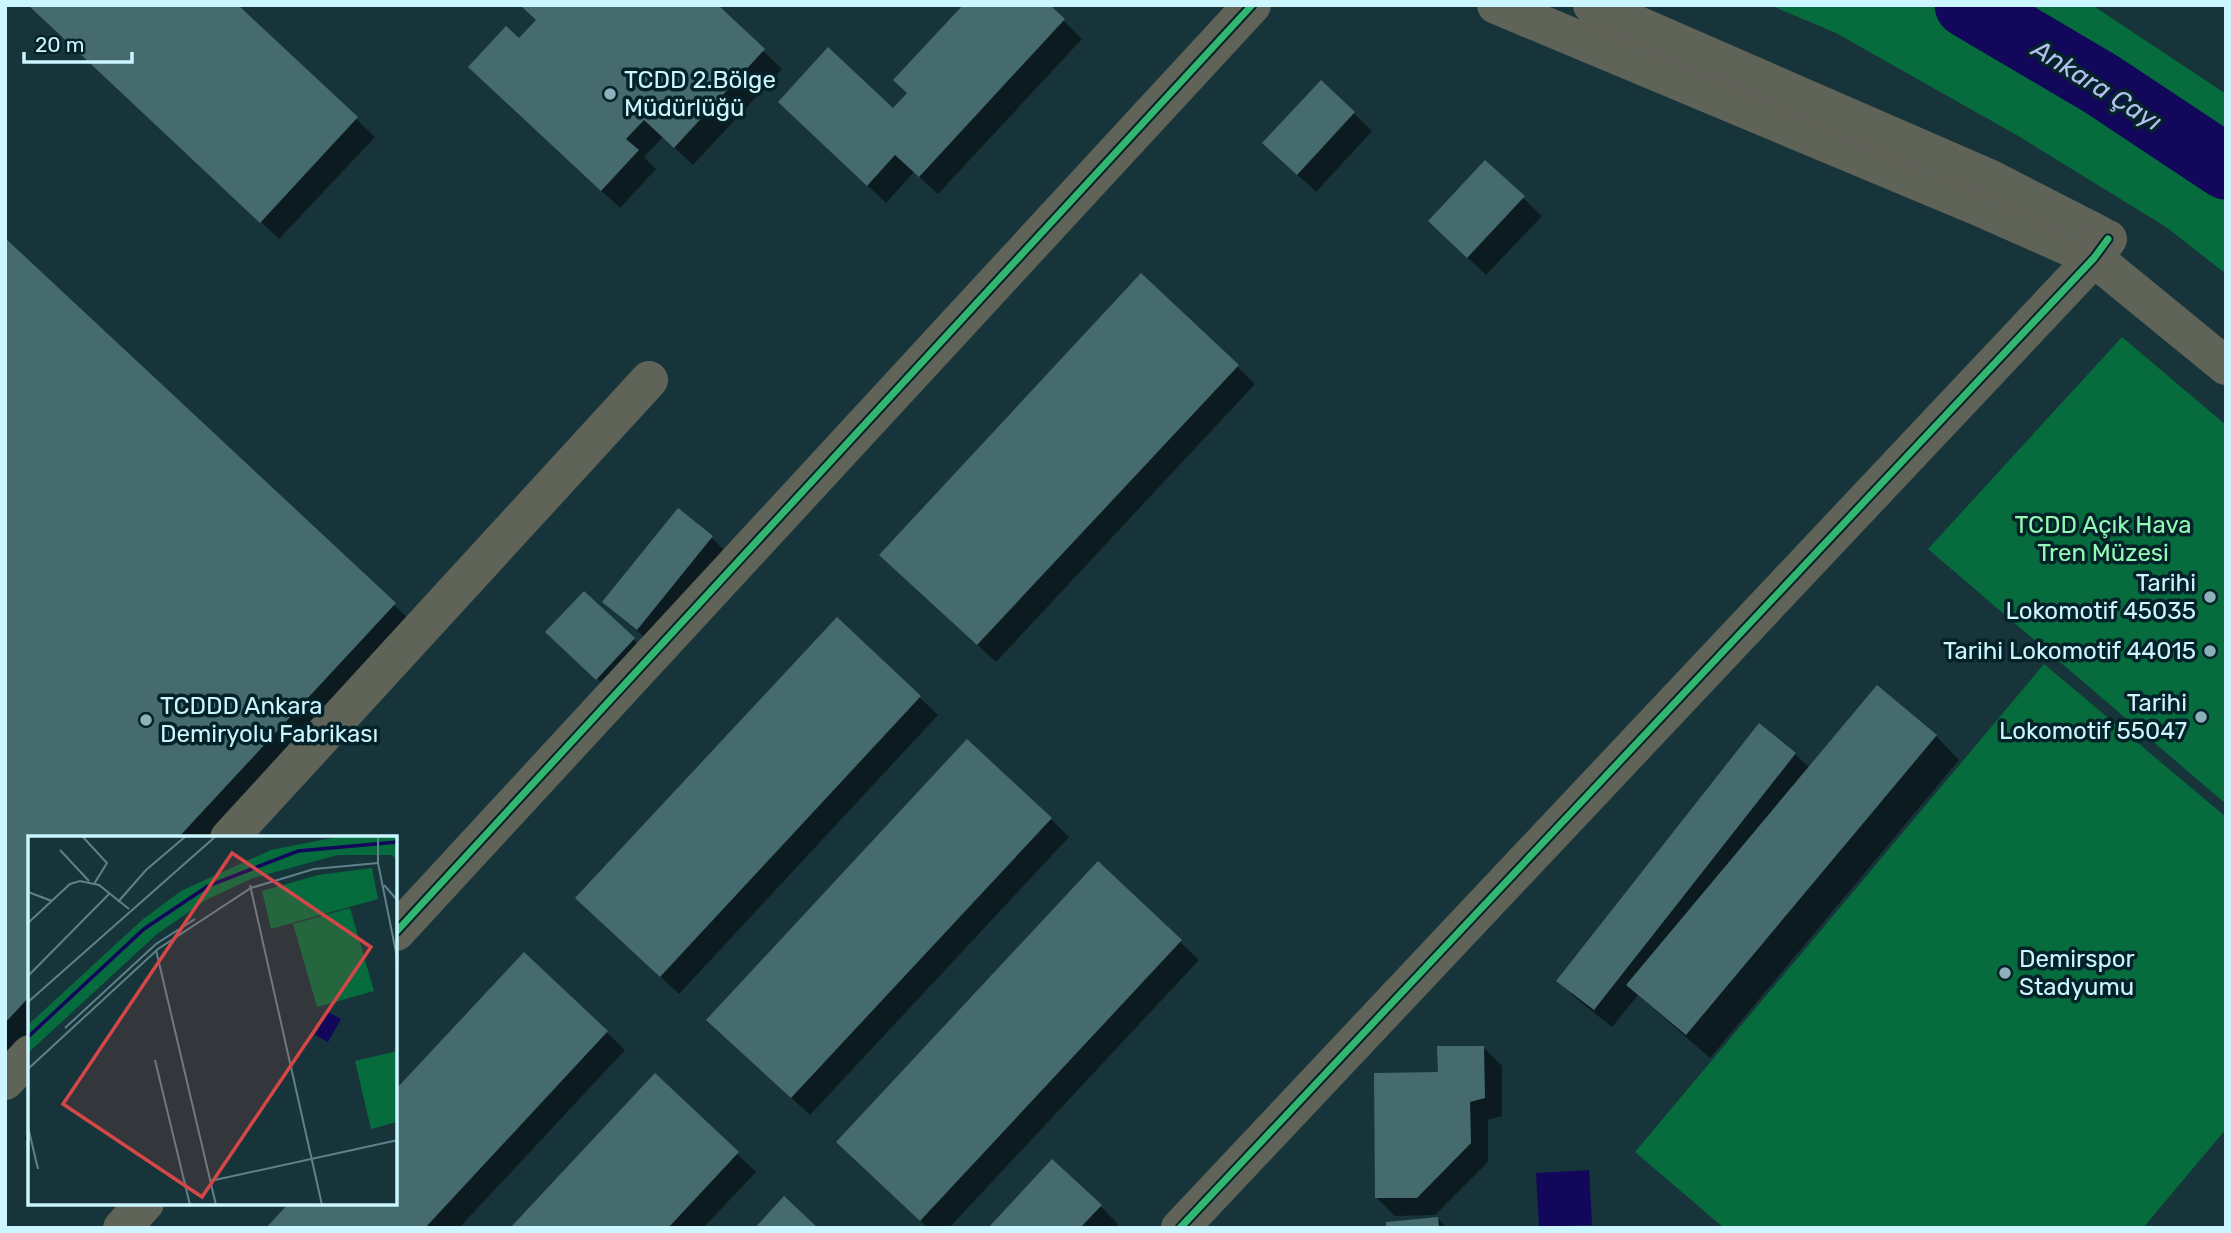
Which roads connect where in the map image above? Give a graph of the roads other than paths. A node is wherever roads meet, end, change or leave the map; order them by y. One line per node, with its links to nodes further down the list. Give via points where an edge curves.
1 (1252, 5): 9 (street)
2 (1496, 5): 4 (street, via 1968,203)
3 (1592, 5): 4 (street, via 1991,179)
4 (2101, 249): 5 (street); 6 (street); 12 (street)
5 (2226, 333)
6 (2226, 366)
7 (649, 380): 8 (street)
8 (231, 836)
9 (397, 931)
10 (28, 1056): 11 (street)
11 (5, 1081)
12 (1180, 1228)

